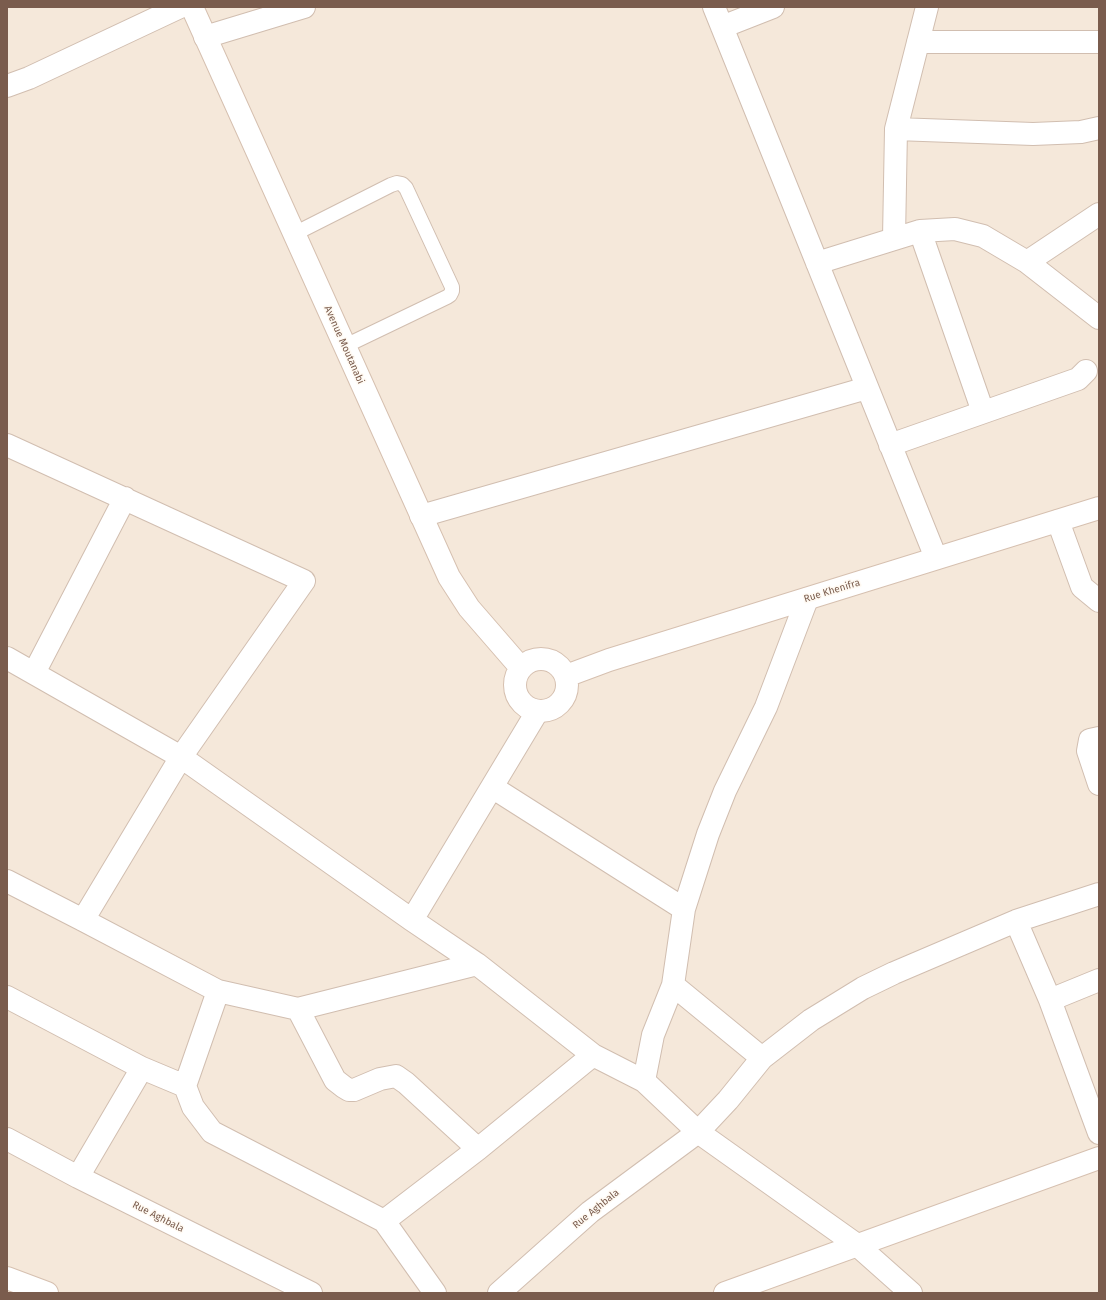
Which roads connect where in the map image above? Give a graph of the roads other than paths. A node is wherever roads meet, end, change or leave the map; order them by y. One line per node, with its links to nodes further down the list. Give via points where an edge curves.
1 (180, 7): 11 (street)
2 (192, 7): 8 (street, Avenue Moutanabi)
3 (304, 7): 8 (street)
4 (714, 7): 7 (street)
5 (773, 7): 7 (street)
6 (927, 7): 9 (street)
7 (722, 28): 19 (street)
8 (205, 37): 16 (street, Avenue Moutanabi)
9 (918, 42): 10 (street); 13 (street)
10 (1099, 42)
11 (7, 86)
12 (1099, 128): 13 (street, via 1081,132 1033,134)
13 (896, 129): 17 (street)
14 (1099, 214): 18 (street)
15 (920, 231): 17 (street); 18 (street, via 955,229 983,236); 24 (street)
16 (294, 234): 21 (street, Avenue Moutanabi); 21 (lane, via 391,185 402,184 452,287 447,297)
17 (894, 238): 19 (street)
18 (1027, 262): 20 (street)
19 (817, 263): 23 (street)
20 (1097, 313)
21 (345, 346): 29 (street, Avenue Moutanabi)
22 (1086, 371): 24 (street, via 1078,379)
23 (867, 388): 25 (street); 29 (street)
24 (983, 412): 25 (street)
25 (890, 444): 31 (street)
26 (7, 445): 27 (street)
27 (125, 498): 36 (street); 40 (street, via 304,581)
28 (1099, 508): 30 (street, Rue Khenifra)
29 (421, 516): 35 (street, Avenue Moutanabi, via 449,577 469,608)
30 (1058, 521): 31 (street, Rue Khenifra); 33 (street, via 1082,587)
31 (936, 558): 32 (street, Rue Khenifra)
32 (807, 599): 37 (street, Rue Khenifra, via 609,660); 45 (street, via 766,707 725,791)
33 (1099, 601)
34 (7, 658): 36 (street)
35 (521, 668): 37 (street, via 536,659 546,659 555,662); 38 (street, via 516,676 516,695 525,706)
36 (34, 673): 40 (street)
37 (566, 676): 38 (street, via 568,685 562,702 550,710)
38 (537, 712): 42 (street)
39 (1099, 738): 41 (street, via 1090,740 1088,751)
40 (181, 757): 46 (street); 47 (street)
41 (1099, 784)
42 (492, 787): 45 (street); 47 (street)
43 (7, 881): 46 (street)
44 (1099, 894): 48 (street, Rue Aghbala)
45 (684, 909): 51 (street)
46 (83, 920): 52 (street)
47 (412, 920): 49 (street)
48 (1016, 921): 54 (street); 57 (street, Rue Aghbala, via 863,988 811,1020)
49 (477, 964): 55 (street); 56 (street)
50 (1099, 980): 54 (street)
51 (673, 985): 57 (street); 59 (street, via 653,1035)
52 (218, 991): 55 (street); 60 (street)
53 (7, 997): 58 (street)
54 (1050, 1000): 62 (street)
55 (298, 1009): 64 (street, via 335,1080 349,1090 354,1090 380,1079 396,1076)
56 (593, 1055): 59 (street); 64 (street)
57 (762, 1058): 61 (street, Rue Aghbala)
58 (142, 1068): 60 (street); 66 (street)
59 (644, 1081): 61 (street)
60 (184, 1086): 67 (street, via 193,1107 212,1132)
61 (698, 1132): 68 (street); 73 (street, Rue Aghbala, via 590,1212)
62 (1099, 1132)
63 (7, 1139): 66 (street, Rue Aghbala)
64 (478, 1149): 67 (street)
65 (1099, 1158): 68 (street)
66 (78, 1177): 71 (street, Rue Aghbala)
67 (384, 1221): 72 (street)
68 (857, 1245): 74 (street); 75 (street)
69 (7, 1278): 70 (street)
70 (47, 1293)
71 (310, 1293)
72 (435, 1293)
73 (499, 1293)
74 (725, 1293)
75 (911, 1293)

